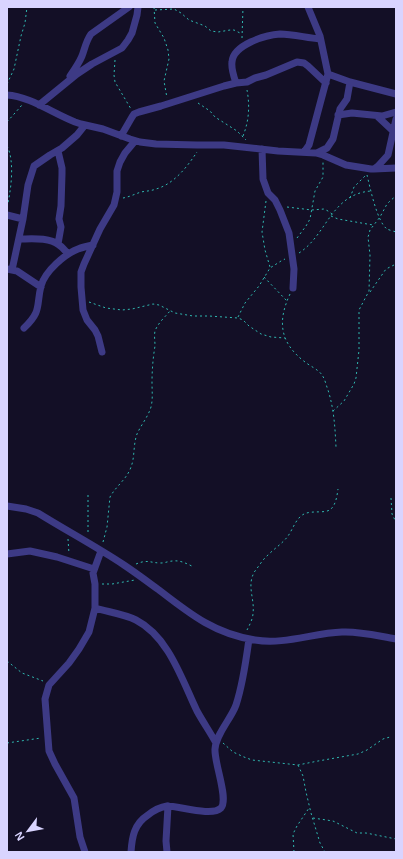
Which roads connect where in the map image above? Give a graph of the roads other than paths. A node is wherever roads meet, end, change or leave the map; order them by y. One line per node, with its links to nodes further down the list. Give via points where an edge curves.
1 (128, 7): 9 (street, via 91,34 76,69)
2 (138, 7): 9 (street, via 132,33 122,48 92,64)
3 (308, 7): 4 (street)
4 (320, 39): 5 (street); 7 (street, via 278,34 252,41 237,51 232,61)
5 (328, 74): 6 (street); 8 (street)
6 (350, 82): 10 (street); 14 (street, via 347,99)
7 (236, 83): 8 (street, via 246,83 300,62); 19 (street, via 134,114)
8 (326, 83): 23 (street, via 309,145)
9 (61, 86): 12 (street)
10 (396, 94)
11 (7, 95): 12 (street)
12 (39, 105): 17 (street)
13 (396, 112): 15 (street)
14 (338, 115): 15 (street, via 352,113); 24 (street, via 333,139)
15 (377, 116): 18 (street)
16 (396, 119): 18 (street)
17 (85, 125): 19 (street); 22 (street)
18 (394, 131): 25 (street, via 388,155)
19 (121, 136): 20 (street)
20 (135, 141): 21 (street); 31 (street, via 118,167 116,200)
21 (262, 149): 23 (street); 35 (street, via 263,179 286,224 293,257)
22 (58, 151): 28 (street, via 34,166 28,184); 30 (street, via 62,168 59,219 61,227)
23 (304, 152): 24 (street)
24 (320, 154): 25 (street, via 346,166)
25 (374, 168): 26 (street)
26 (396, 168)
27 (7, 215): 28 (street)
28 (23, 218): 29 (street)
29 (19, 239): 30 (street, via 48,240); 33 (street)
30 (58, 244): 32 (street)
31 (93, 245): 32 (street); 37 (street, via 81,272 81,299 84,314 98,336)
32 (68, 254): 34 (street, via 54,266)
33 (10, 270): 34 (street, via 25,275)
34 (41, 287): 36 (street, via 38,310)
35 (293, 288)
36 (24, 328)
37 (102, 352)
38 (7, 506): 39 (street, via 38,513)
39 (101, 551): 41 (street); 43 (street, via 197,618 214,628)
40 (7, 554): 41 (street, via 30,551)
41 (94, 569): 42 (street)
42 (95, 608): 45 (street, via 136,620 147,626 173,659 198,712); 47 (street, via 89,632 79,649 49,685 45,699 51,756 74,798)
43 (246, 638): 44 (street, via 274,641 351,631); 45 (street, via 244,672 236,704)
44 (396, 639)
45 (217, 742): 46 (street, via 215,755 224,798 220,809 206,812)
46 (168, 806): 48 (street, via 151,812 138,823); 49 (street)
47 (85, 852)
48 (131, 852)
49 (167, 852)

